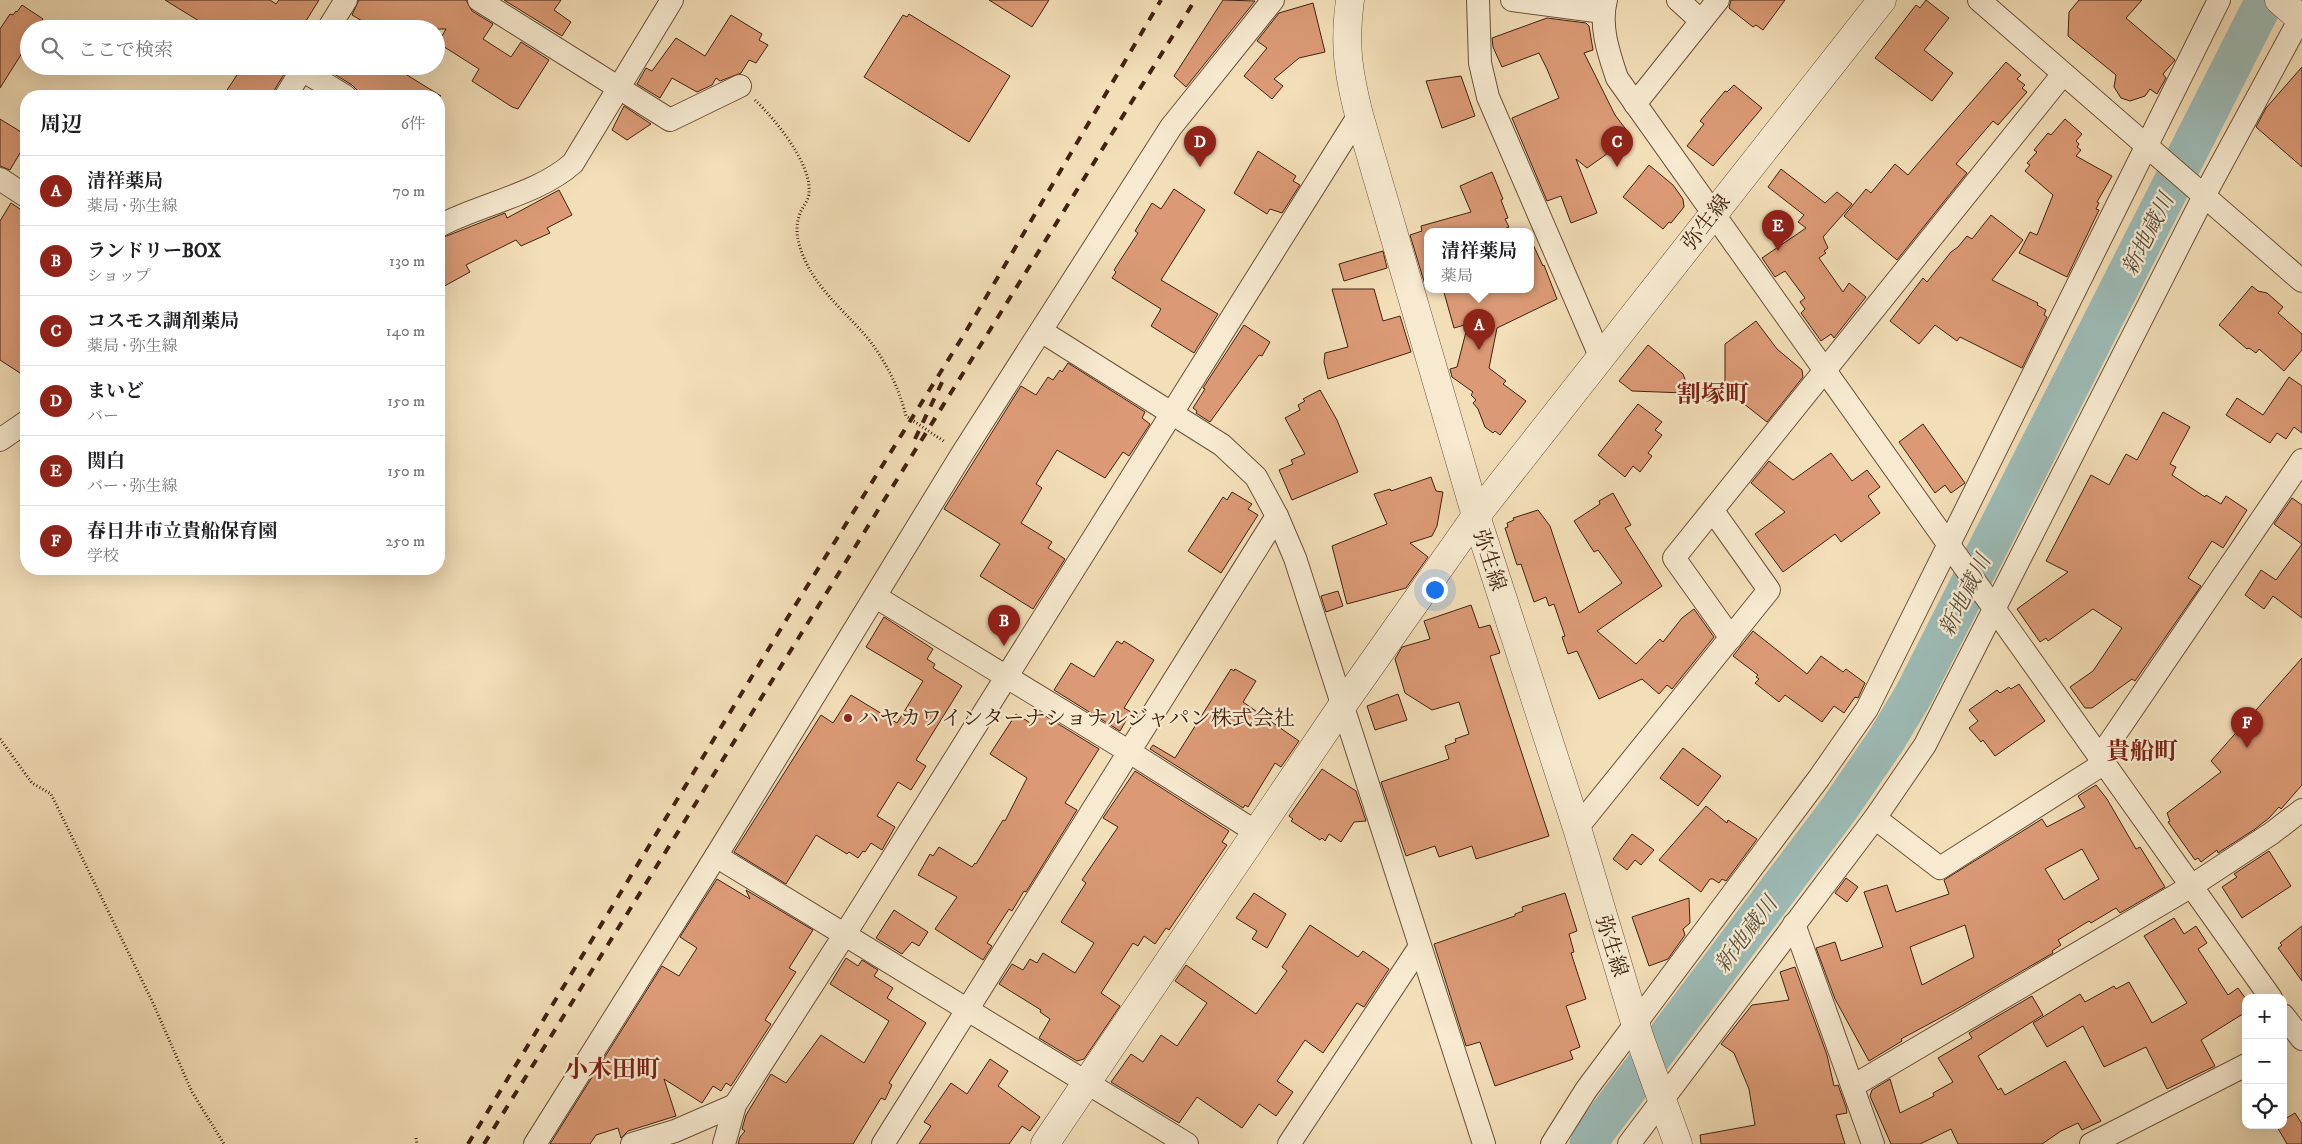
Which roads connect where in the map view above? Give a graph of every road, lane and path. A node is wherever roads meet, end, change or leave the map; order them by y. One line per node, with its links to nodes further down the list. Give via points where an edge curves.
1 (346, 0): 15 (street)
2 (479, 0): 20 (street)
3 (672, 0): 20 (street)
4 (1273, 0): 33 (street, via 1171,127)
5 (1350, 0): 25 (street, via 1346,32 1348,61)
6 (1478, 0): 34 (street, via 1480,63 1488,97)
7 (1512, 0): 13 (street)
8 (1678, 0): 16 (street)
9 (1718, 0): 16 (street)
10 (1882, 0): 30 (street, 弥生線)
11 (1979, 0): 17 (street)
12 (2219, 0): 26 (street)
13 (1605, 6): 24 (street, via 1608,50 1617,78)
14 (2293, 11): 28 (street)
15 (334, 20)
16 (1701, 21): 24 (street)
17 (2063, 74): 26 (street); 35 (street)
18 (299, 75): 22 (street)
19 (314, 75): 23 (street)
20 (620, 86): 21 (street, via 670,120); 31 (street, via 572,162 560,174)
21 (740, 86): 39 (path, via 777,122 796,151 807,178 809,194 800,213 796,234 816,281 870,342 888,368 900,391 906,416)
22 (290, 90)
23 (336, 90)
24 (1635, 104): 30 (street)
25 (1358, 115): 36 (street); 43 (street)
26 (2153, 152): 28 (street); 44 (street)
27 (0, 180): 29 (street)
28 (2198, 191): 32 (street); 46 (street)
29 (20, 192)
30 (1712, 214): 34 (street, 弥生線); 35 (street)
31 (445, 223)
32 (2302, 281)
33 (1041, 331): 36 (street); 39 (street)
34 (1600, 356): 43 (street, 弥生線)
35 (1825, 370): 41 (street); 44 (street)
36 (1172, 413): 42 (street, via 1222,445 1256,477); 48 (street)
37 (20, 426): 38 (street)
38 (0, 440)
39 (962, 454): 45 (street)
40 (2302, 460): 52 (street)
41 (1714, 511): 47 (street, via 1769,590); 47 (street, via 1674,558)
42 (1277, 516): 49 (street, via 1295,558); 51 (street)
43 (1476, 516): 49 (street); 55 (street, 弥生線)
44 (1954, 552): 46 (street); 65 (street, via 1867,709)
45 (876, 597): 48 (street); 57 (street)
46 (1990, 603): 52 (street); 54 (street, via 1925,745)
47 (1731, 638): 55 (street)
48 (1006, 678): 51 (street); 60 (street)
49 (1342, 706): 56 (street); 61 (street)
50 (0, 738): 73 (path, via 32,783 51,794 153,1003 192,1092)
51 (1128, 751): 56 (street); 63 (street)
52 (2101, 761): 54 (street, via 1940,868); 58 (street)
53 (2302, 810): 58 (street)
54 (1875, 818): 59 (street)
55 (1576, 828): 65 (street, 弥生線)
56 (1256, 832): 68 (street)
57 (716, 856): 60 (street); 75 (street)
58 (2190, 887): 62 (street); 69 (street)
59 (1794, 924): 69 (street); 70 (street)
60 (845, 934): 63 (street); 71 (street)
61 (1419, 948): 81 (street); 82 (street)
62 (2268, 994)
63 (966, 1010): 68 (street); 78 (street)
64 (2287, 1022): 66 (street)
65 (1638, 1029): 70 (street, 弥生線); 83 (street, via 1586,1090)
66 (2297, 1039)
67 (2242, 1067): 87 (street)
68 (1085, 1084): 79 (street); 80 (street)
69 (1853, 1086): 86 (street)
70 (1661, 1094): 84 (street); 85 (street, 弥生線)
71 (735, 1105): 76 (street, via 675,1131); 77 (street)
72 (416, 1138): 74 (path)
73 (224, 1144)
74 (417, 1144)
75 (535, 1144)
76 (632, 1144)
77 (724, 1144)
78 (883, 1144)
79 (1045, 1144)
80 (1186, 1144)
81 (1289, 1144)
82 (1484, 1144)
83 (1552, 1144)
84 (1629, 1144)
85 (1678, 1144)
86 (1872, 1144)
87 (2091, 1144)

